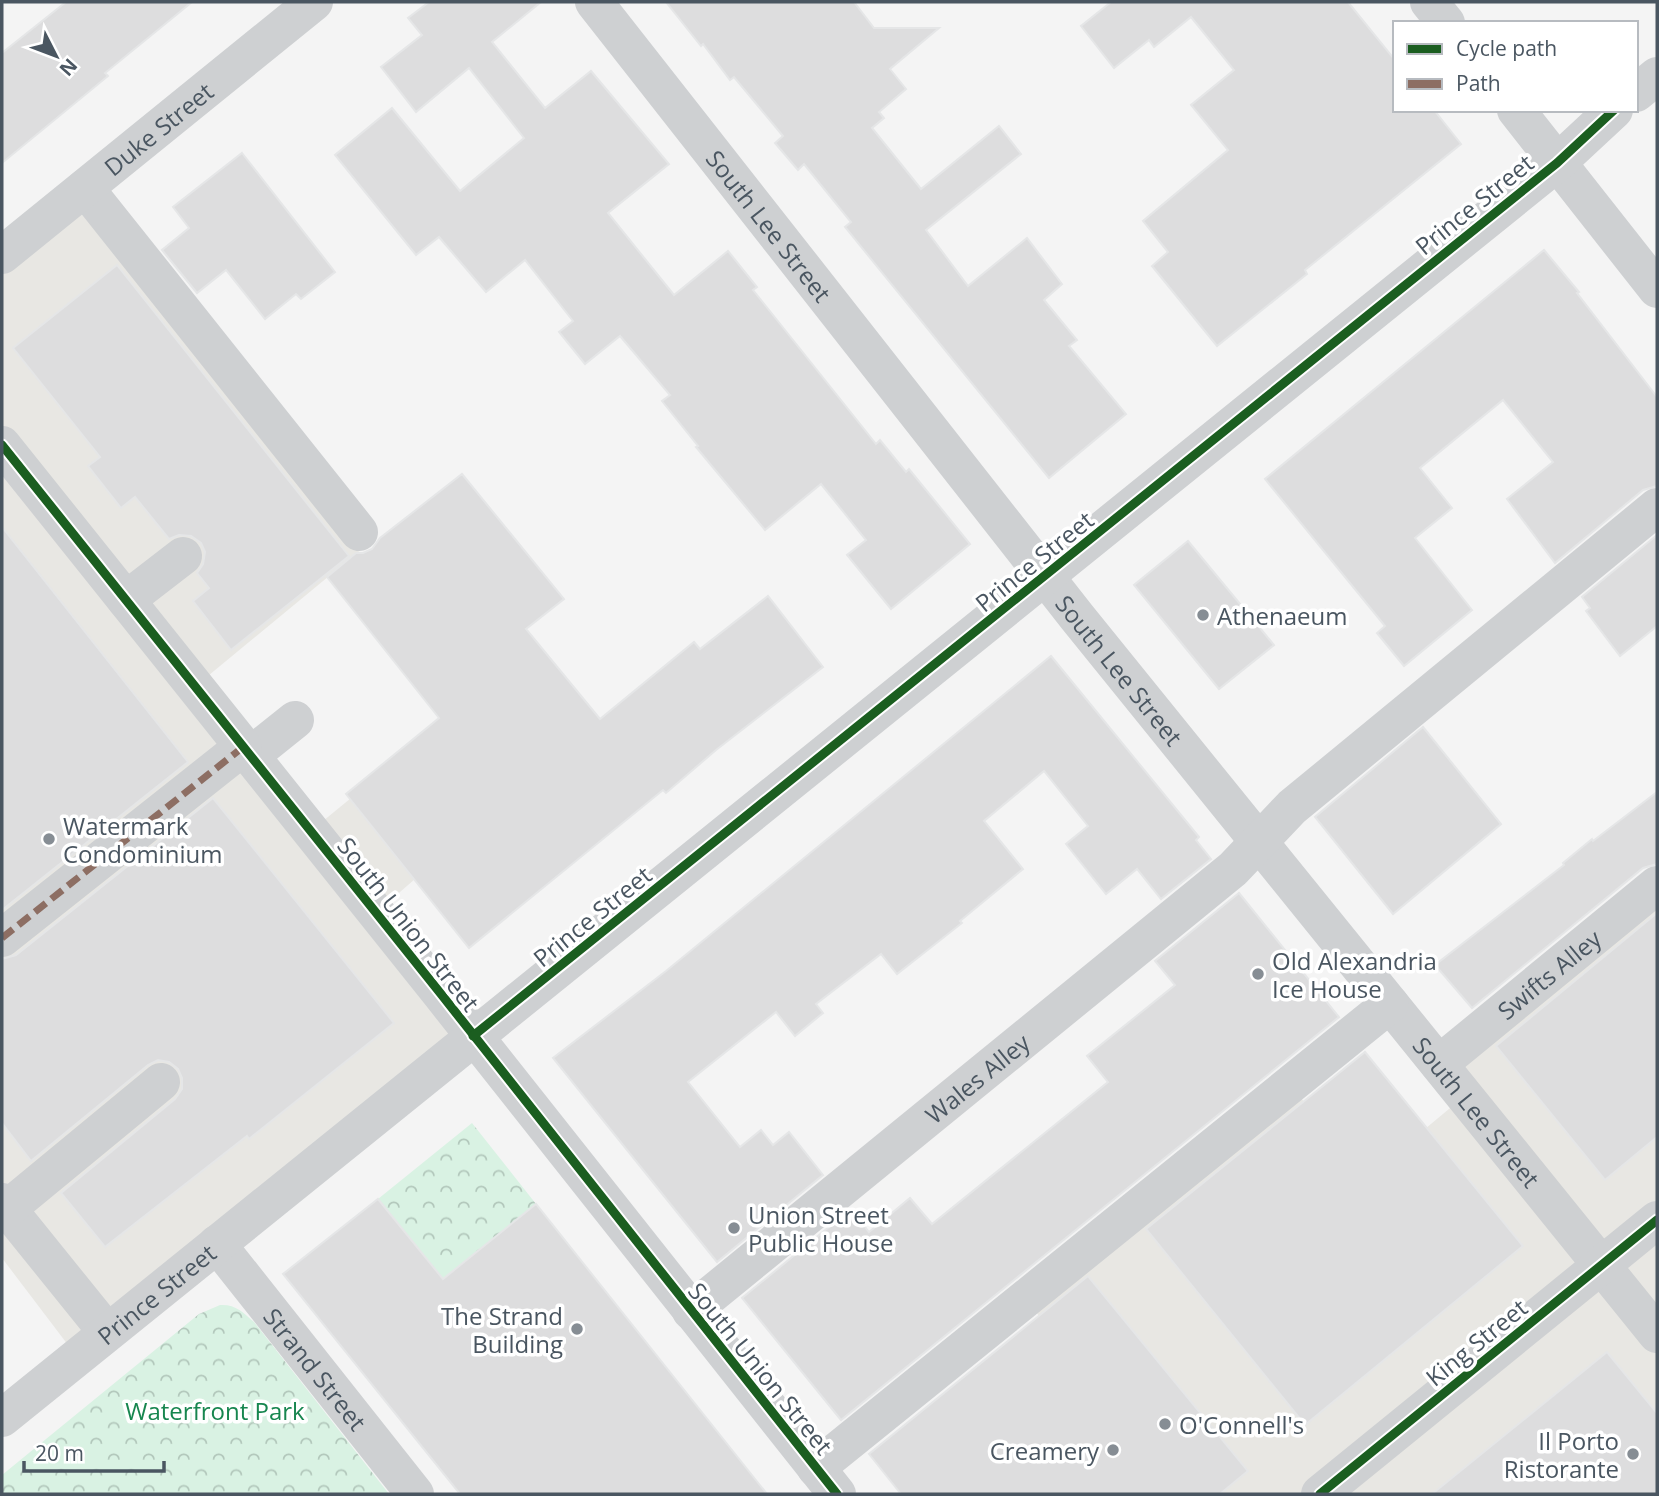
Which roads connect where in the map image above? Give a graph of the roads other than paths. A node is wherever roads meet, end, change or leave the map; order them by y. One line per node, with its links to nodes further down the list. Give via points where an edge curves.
1 (314, 2): 10 (street, Duke Street)
2 (594, 2): 17 (street, South Lee Street)
3 (1429, 2): 4 (street)
4 (1444, 21)
5 (1657, 76): 6 (street)
6 (1638, 91)
7 (1518, 112): 9 (street)
8 (1612, 112): 9 (street, Prince Street)
9 (1557, 163): 12 (street); 17 (street, Prince Street)
10 (85, 188): 11 (street, Duke Street); 15 (street)
11 (2, 255)
12 (1657, 289)
13 (2, 445): 18 (street, South Union Street)
14 (1657, 507): 21 (street, Wales Alley, via 1292,807)
15 (359, 532)
16 (183, 556): 18 (street)
17 (1045, 577): 21 (street, South Lee Street); 25 (street, Prince Street)
18 (126, 600): 20 (street, South Union Street)
19 (295, 720): 20 (street)
20 (246, 751): 23 (street); 25 (street, South Union Street)
21 (1259, 842): 24 (street, South Lee Street); 32 (street, Wales Alley, via 1233,869)
22 (1657, 885): 26 (street, Swifts Alley)
23 (2, 938)
24 (1390, 1004): 26 (street, South Lee Street); 36 (street)
25 (473, 1036): 30 (street, Prince Street); 32 (street, South Union Street)
26 (1439, 1064): 31 (street, South Lee Street)
27 (162, 1082): 28 (street)
28 (5, 1205): 33 (street)
29 (1657, 1220): 31 (street, King Street)
30 (217, 1244): 33 (street, Prince Street); 37 (street, Strand Street)
31 (1602, 1265): 34 (street, South Lee Street); 38 (street, King Street)
32 (691, 1311): 36 (street, South Union Street)
33 (107, 1332): 35 (street, Prince Street)
34 (1657, 1334)
35 (2, 1418)
36 (827, 1481)
37 (415, 1494)
38 (1320, 1494)

